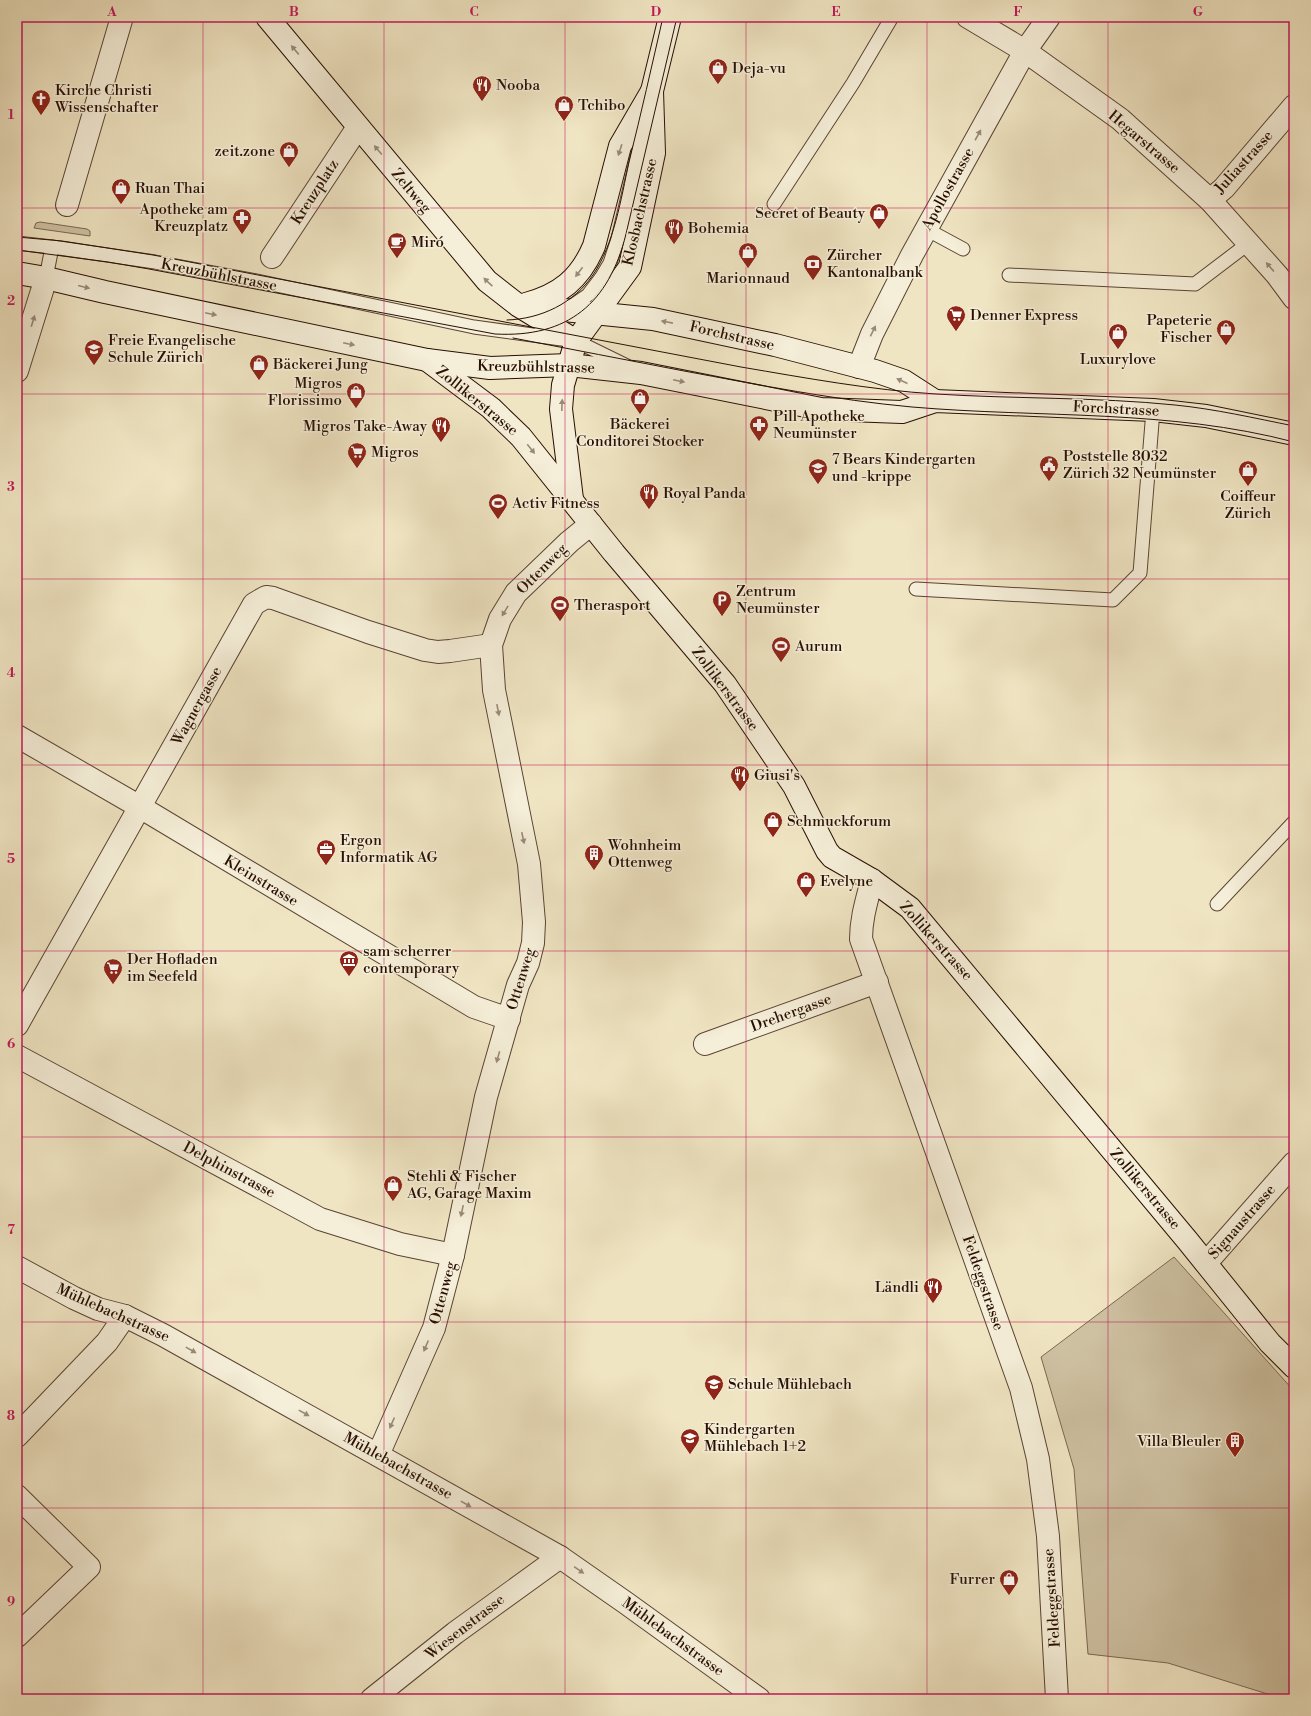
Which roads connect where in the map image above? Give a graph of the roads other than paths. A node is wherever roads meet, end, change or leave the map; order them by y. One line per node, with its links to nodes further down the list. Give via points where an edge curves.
1 (122, 17): 13 (street)
2 (267, 17): 10 (street, Zeltweg, one-way to 2)
3 (670, 17): 8 (street, Klosbachstrasse)
4 (892, 17): 12 (lane, via 853,83)
5 (968, 17): 7 (street, Hegarstrasse)
6 (1049, 17): 7 (street, Apollostrasse)
7 (1025, 51): 11 (street, Hegarstrasse, via 1120,120); 14 (street, Apollostrasse, one-way to 7)
8 (652, 91): 24 (street, Klosbachstrasse, one-way to 24, via 620,146 588,260 576,277 556,293); 25 (lane, via 618,239 610,263 588,295); 26 (street, Klosbachstrasse, via 654,152 630,266)
9 (1294, 106): 11 (street, Juliastrasse, via 1224,188)
10 (358, 127): 19 (street, Kreuzplatz); 24 (street, Zeltweg, one-way to 10, via 487,281)
11 (1210, 200): 16 (street, Hegarstrasse)
12 (774, 204)
13 (67, 205)
14 (926, 229): 18 (lane); 32 (street, Apollostrasse, one-way to 14, via 872,334)
15 (17, 243): 17 (lane, Kreuzbühlstrasse)
16 (1249, 243): 21 (lane, via 1195,284); 23 (street, Hegarstrasse, one-way to 16)
17 (52, 247): 22 (lane); 28 (lane, Kreuzbühlstrasse, via 155,262 474,327)
18 (963, 249)
19 (272, 257)
20 (17, 273): 22 (street, Kreuzbühlstrasse)
21 (1009, 275)
22 (46, 278): 30 (street, Kreuzbühlstrasse, one-way to 30); 33 (street, one-way to 22)
23 (1294, 298)
24 (519, 306): 25 (street, Forchstrasse); 27 (street, Zeltweg)
25 (566, 310): 26 (street, Forchstrasse); 27 (lane)
26 (597, 313): 29 (street, Klosbachstrasse); 32 (street, Forchstrasse, one-way to 26, via 676,323)
27 (545, 322): 28 (lane); 29 (street, Zeltweg)
28 (517, 333): 29 (lane, Kreuzbühlstrasse)
29 (576, 341): 31 (street); 34 (lane, Kreuzbühlstrasse)
30 (427, 360): 31 (street, Kreuzbühlstrasse, via 490,368); 38 (street, Zollikerstrasse, one-way to 38, via 491,408 522,437)
31 (569, 365): 34 (street, Kreuzbühlstrasse); 38 (street, one-way to 31, via 561,409 563,385)
32 (858, 367): 35 (street, Forchstrasse, one-way to 32, via 904,381)
33 (17, 371)
34 (641, 373): 35 (street, Forchstrasse, one-way to 35, via 821,409 902,412)
35 (935, 401): 36 (street, Forchstrasse)
36 (1153, 410): 37 (street, Forchstrasse, via 1213,418); 40 (lane, via 1140,573 1113,600)
37 (1294, 434)
38 (572, 499): 39 (street, Zollikerstrasse)
39 (591, 524): 41 (street, Ottenweg, one-way to 41, via 516,593 500,619); 45 (street, Zollikerstrasse, via 725,684 794,786 827,851 832,857)
40 (916, 589)
41 (491, 645): 43 (street, Wagnergasse, via 444,652 425,650 272,598 260,599 249,611); 48 (street, Ottenweg, one-way to 48, via 494,690 529,864 534,922 533,944)
42 (17, 736): 43 (street, Kleinstrasse)
43 (140, 807): 48 (street, Kleinstrasse, via 474,1007); 49 (street, Wagnergasse)
44 (1294, 823): 46 (lane)
45 (872, 880): 47 (street, Feldeggstrasse, via 862,918 861,939); 54 (street, Zollikerstrasse, via 910,908)
46 (1218, 904)
47 (877, 982): 50 (street, Drehergasse); 65 (street, Feldeggstrasse, via 1021,1388 1038,1459 1048,1536)
48 (509, 1020): 53 (street, Ottenweg, one-way to 53, via 486,1097)
49 (17, 1025)
50 (705, 1044)
51 (17, 1056): 53 (street, Delphinstrasse, via 320,1219 400,1244)
52 (1294, 1163): 54 (street, Signaustrasse)
53 (453, 1255): 59 (street, Ottenweg, one-way to 59, via 434,1328)
54 (1206, 1263): 57 (street, Zollikerstrasse, via 1270,1343)
55 (17, 1267): 56 (street, Mühlebachstrasse, via 98,1309)
56 (125, 1316): 58 (street, via 108,1342); 59 (street, Mühlebachstrasse, one-way to 59, via 163,1334)
57 (1294, 1366)
58 (17, 1436)
59 (378, 1455): 61 (street, Mühlebachstrasse, one-way to 61)
60 (17, 1496): 62 (street, via 89,1567)
61 (560, 1557): 63 (street, Wiesenstrasse, via 455,1633); 64 (street, Mühlebachstrasse, one-way to 64)
62 (17, 1636)
63 (372, 1699)
64 (759, 1699)
65 (1057, 1699)

